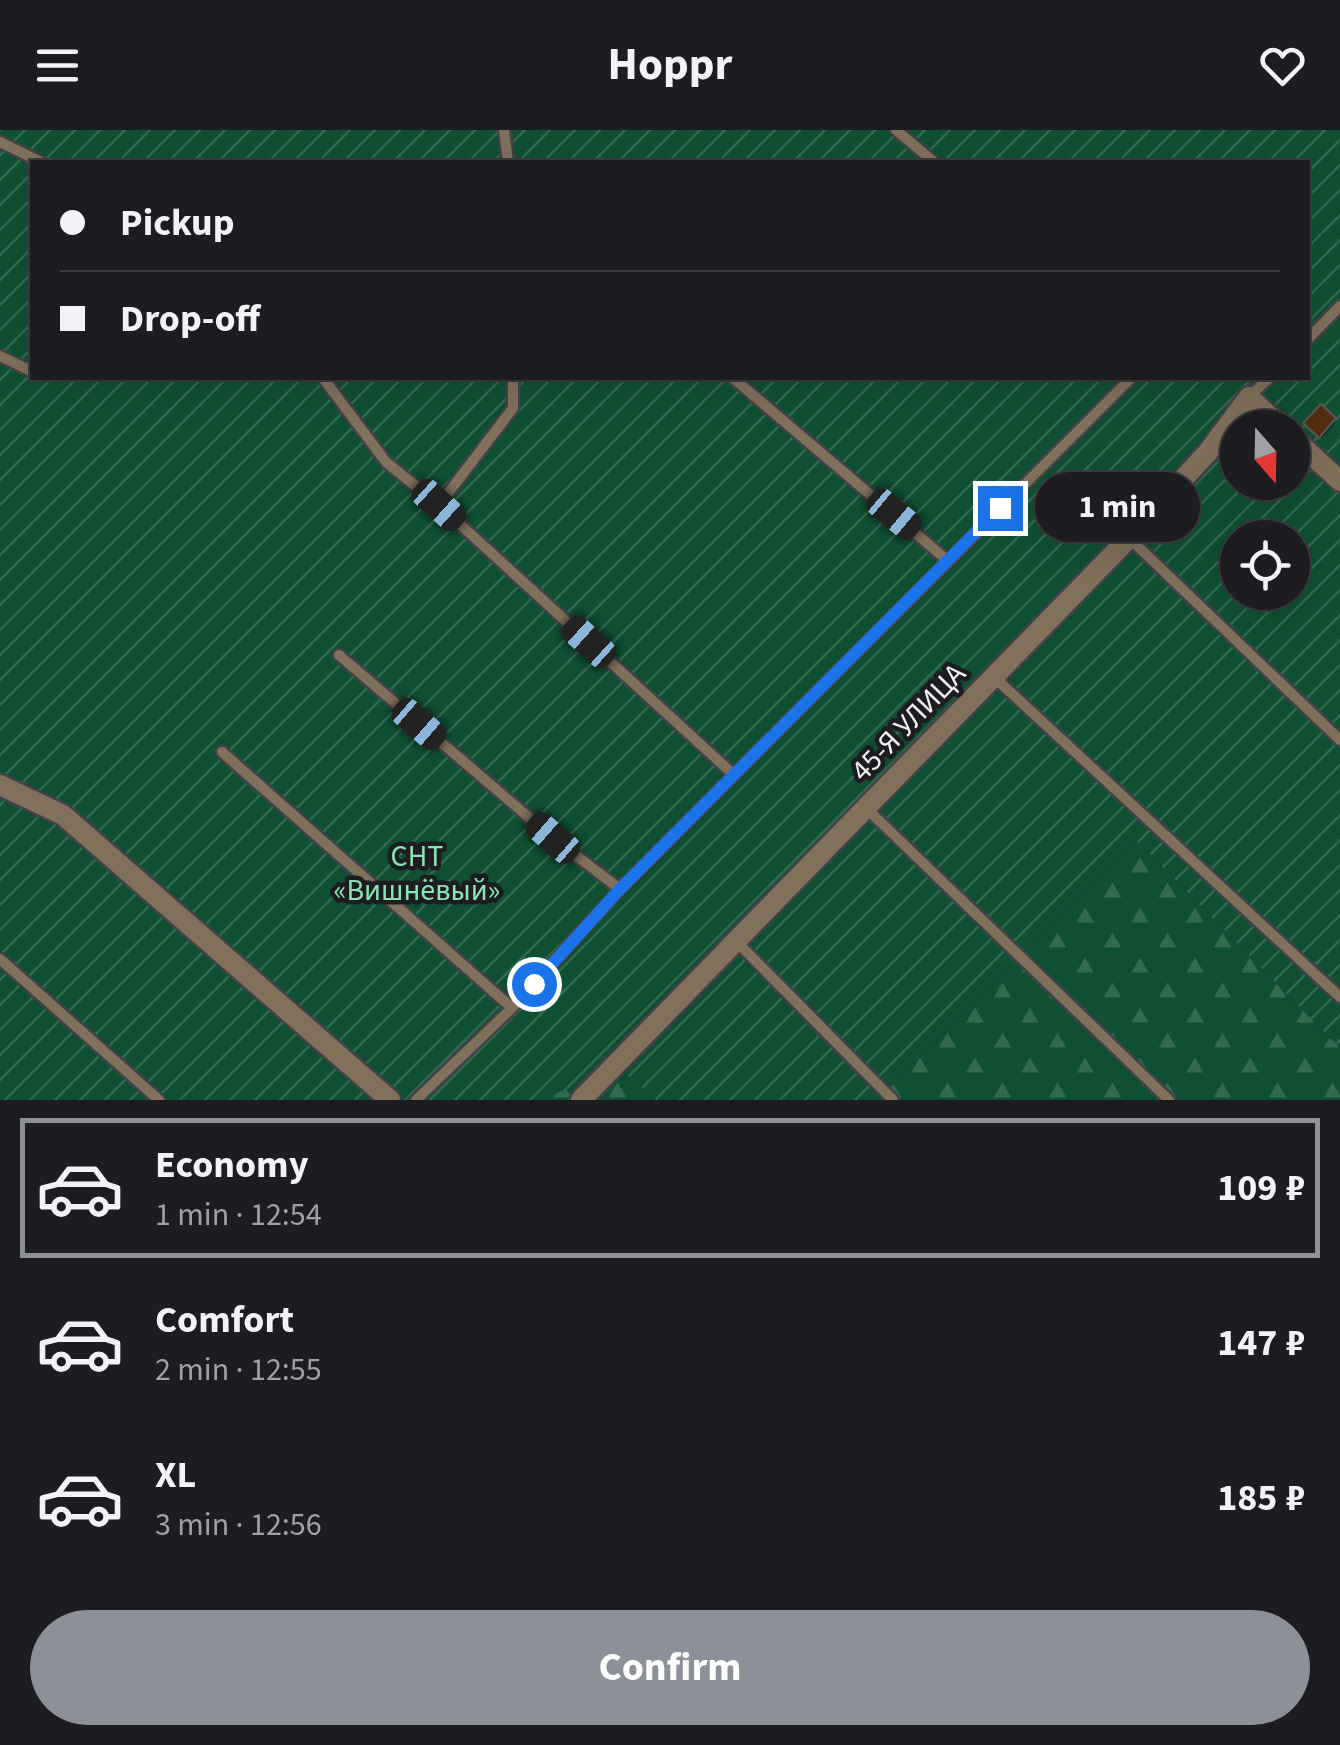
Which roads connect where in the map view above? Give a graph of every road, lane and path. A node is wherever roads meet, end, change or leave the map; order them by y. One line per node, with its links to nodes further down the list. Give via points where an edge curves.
1 (504, 130): 5 (lane)
2 (896, 130): 6 (lane)
3 (0, 142): 4 (lane)
4 (37, 160)
5 (508, 160)
6 (932, 160)
7 (1340, 306): 8 (lane)
8 (1310, 336)
9 (0, 356): 10 (lane)
10 (29, 370)
11 (325, 380): 20 (lane, via 386,462)
12 (513, 380): 20 (lane, via 513,408)
13 (735, 380): 22 (lane)
14 (1128, 380): 22 (lane)
15 (1267, 380): 16 (lane, 45-Я УЛИЦА)
16 (1250, 397): 17 (street); 21 (street, 45-Я УЛИЦА)
17 (1263, 410)
18 (1310, 454): 19 (street)
19 (1340, 481)
20 (439, 505): 27 (lane)
21 (1129, 538): 24 (street, 45-Я УЛИЦА); 25 (lane)
22 (947, 560): 27 (lane)
23 (339, 654): 30 (lane)
24 (994, 677): 29 (street, 45-Я УЛИЦА); 33 (lane)
25 (1340, 740)
26 (222, 752): 34 (lane)
27 (734, 775): 30 (lane)
28 (0, 784): 36 (street, via 62,815)
29 (866, 808): 31 (street, 45-Я УЛИЦА); 40 (lane)
30 (620, 889): 34 (lane)
31 (736, 941): 38 (street, 45-Я УЛИЦА); 39 (lane)
32 (0, 959): 35 (lane)
33 (1340, 997)
34 (512, 1008): 37 (lane)
35 (160, 1100)
36 (390, 1100)
37 (416, 1100)
38 (581, 1100)
39 (893, 1100)
40 (1169, 1100)

